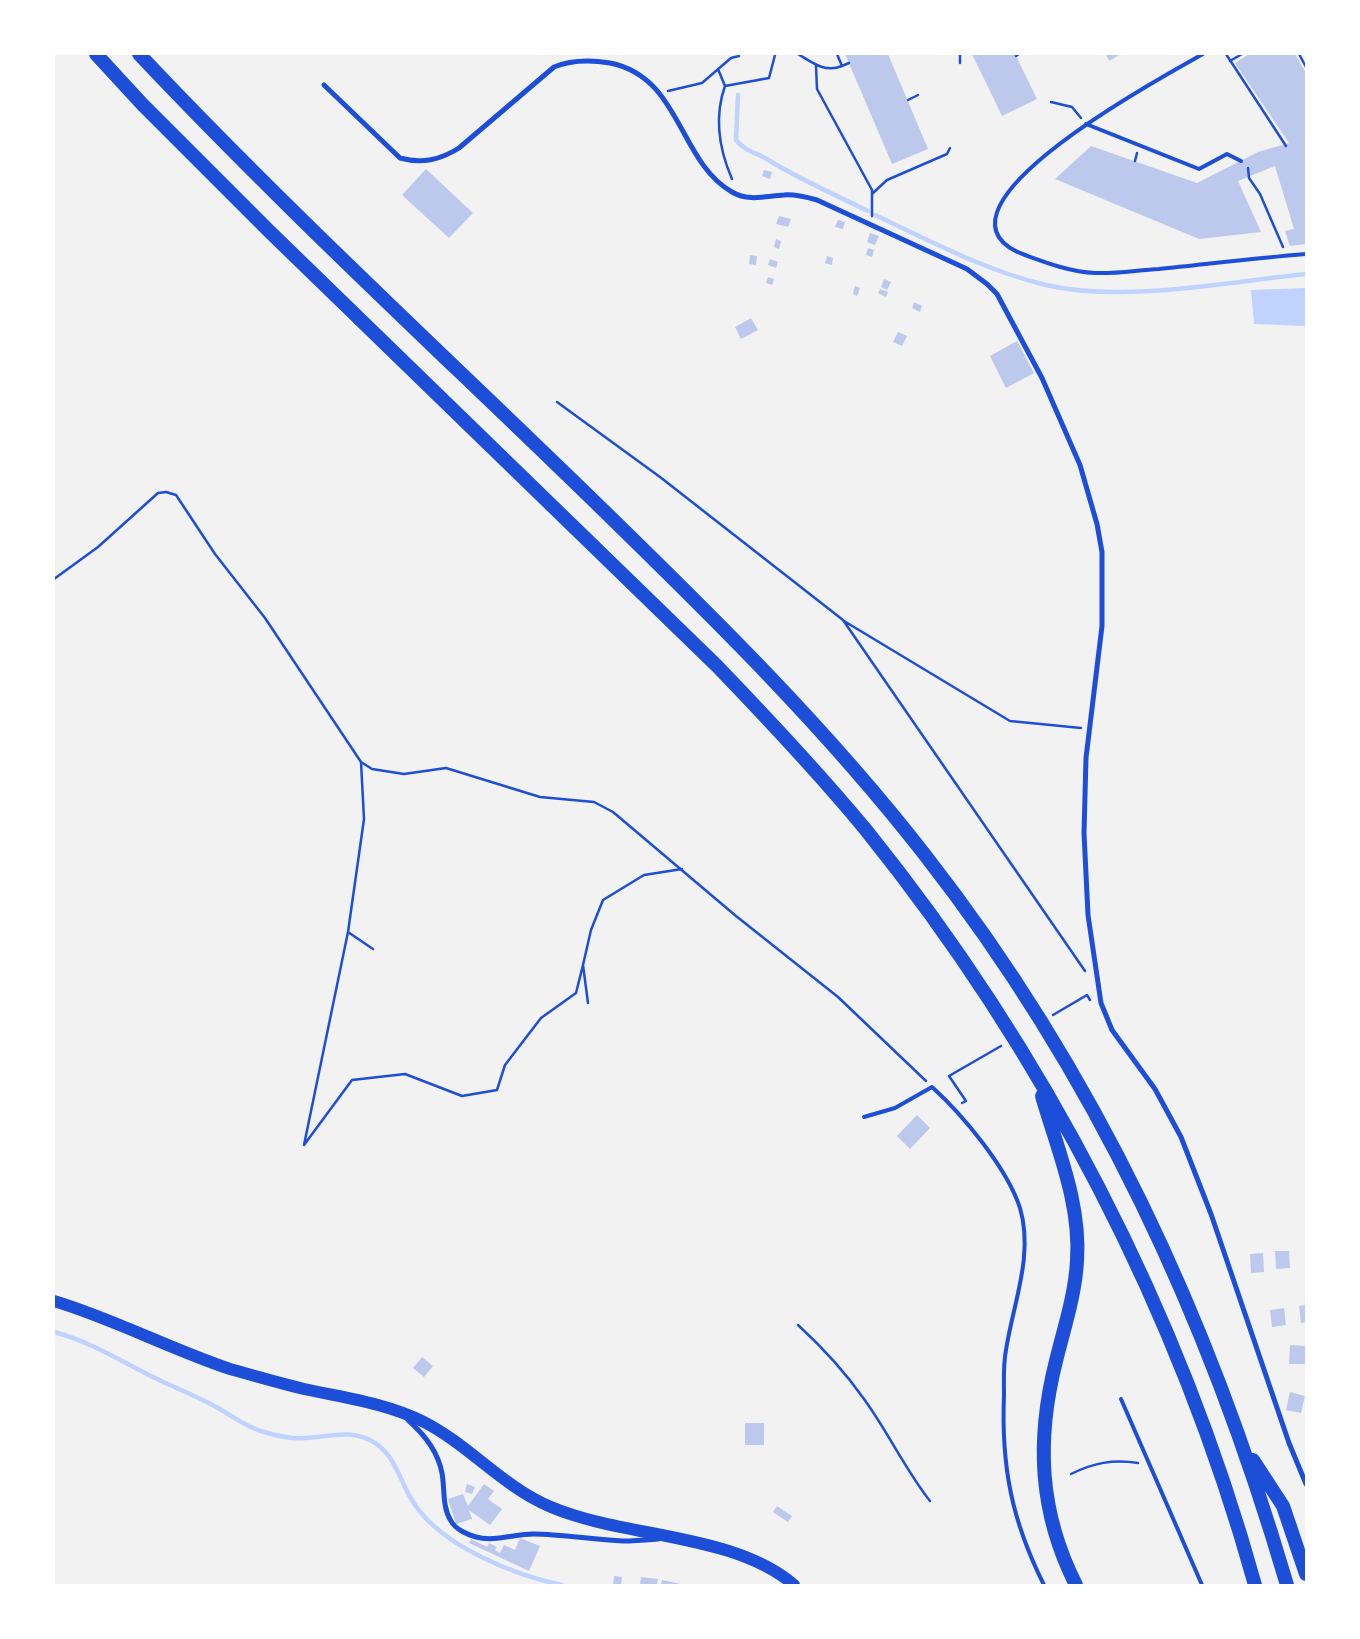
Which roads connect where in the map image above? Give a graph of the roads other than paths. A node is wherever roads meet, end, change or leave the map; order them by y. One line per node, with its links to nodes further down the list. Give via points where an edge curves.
1 (96, 54): 8 (highway, via 215,177 717,666 788,740 864,827 908,885)
2 (139, 54): 13 (highway, via 256,174 738,642 859,774 927,857 1032,1008 1082,1089 1126,1170 1173,1266)
3 (1202, 54): 5 (lane)
4 (324, 85): 14 (street, via 400,158 415,162 436,159 459,148 544,74 563,64 603,62 622,66 640,74 659,93 703,165 722,185 739,195 760,198 796,195 818,200 967,269 987,284 1005,308 1042,378 1080,465 1102,552 1100,657 1084,793 1085,873 1098,990 1105,1017 1155,1089 1181,1137)
5 (1086, 124): 6 (lane, via 1199,169 1227,154); 7 (lane, via 1033,165 1005,194 995,217 996,232 1002,242 1050,264 1094,273)
6 (1241, 161)
7 (1306, 254)
8 (1037, 1076): 19 (highway, via 1066,1170 1077,1239 1074,1286 1049,1392 1042,1455 1051,1522); 21 (highway, via 1101,1192 1148,1289 1219,1469)
9 (864, 1117): 18 (lane, via 895,1108 932,1087 954,1108 1002,1174 1020,1209 1024,1247 1005,1351 1004,1456 1017,1518)
10 (54, 1301): 12 (main road, via 229,1368)
11 (1121, 1399): 20 (lane)
12 (399, 1411): 15 (main road, via 432,1427 524,1494 550,1507 607,1525); 15 (street, via 428,1442 438,1459 447,1514 452,1524 461,1530 477,1537 495,1538 516,1534 624,1541)
13 (1243, 1444): 16 (highway, via 1283,1506); 22 (highway)
14 (1306, 1484)
15 (670, 1538): 17 (main road, via 754,1561)
16 (1306, 1574)
17 (794, 1585)
18 (1044, 1585)
19 (1076, 1585)
20 (1202, 1585)
21 (1255, 1585)
22 (1287, 1585)

